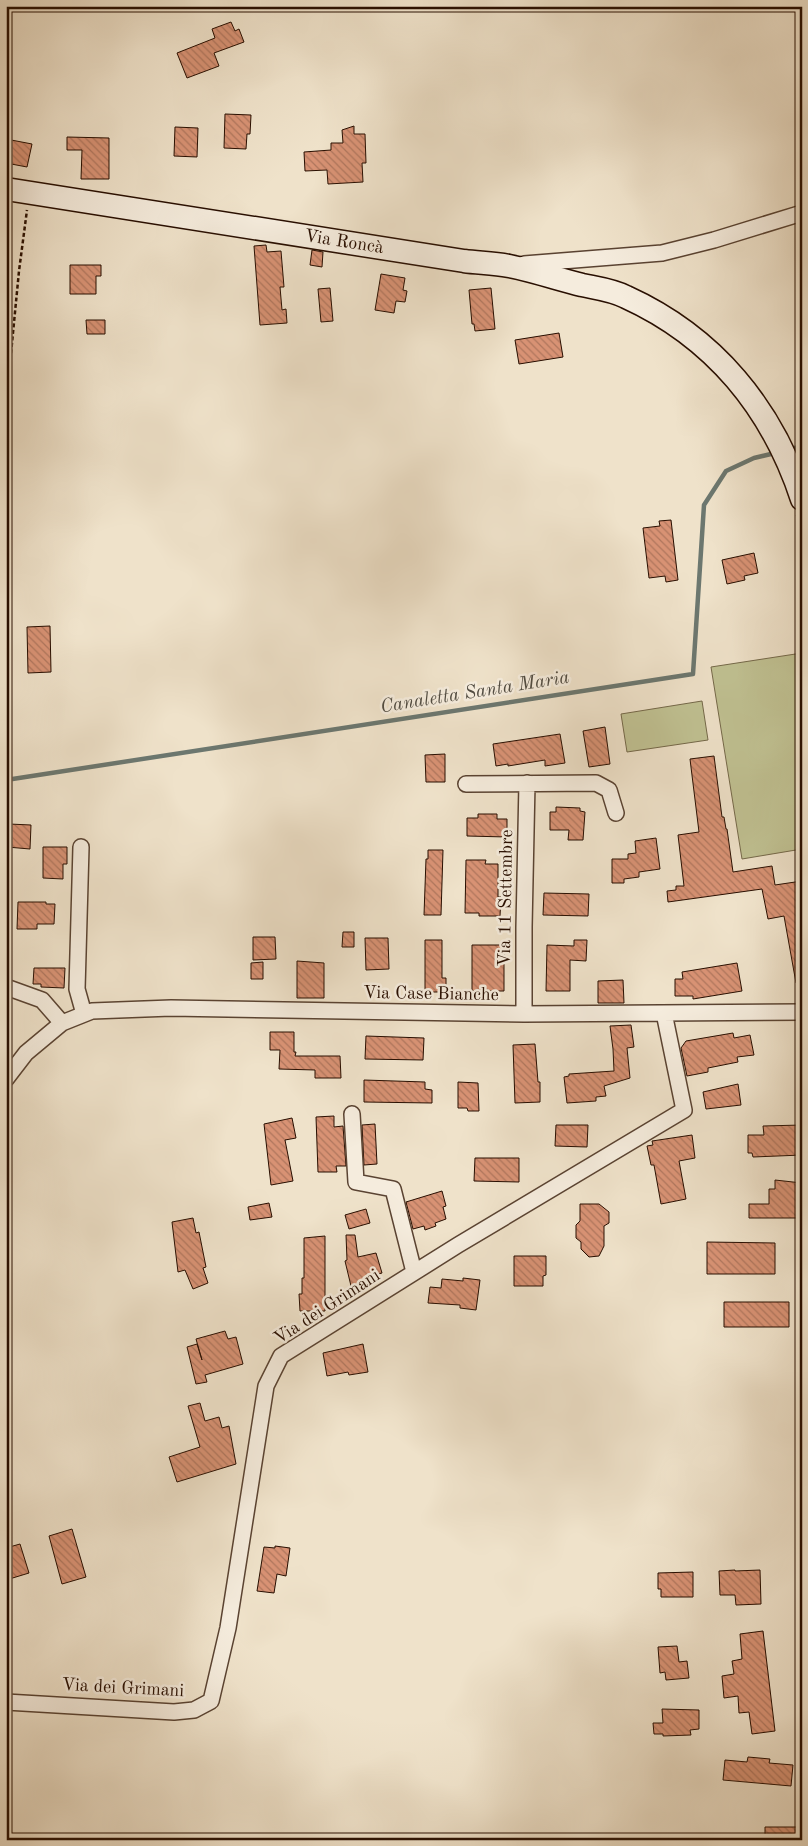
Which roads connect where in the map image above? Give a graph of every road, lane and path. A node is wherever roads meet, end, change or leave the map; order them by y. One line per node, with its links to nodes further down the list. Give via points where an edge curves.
1 (6, 189): 2 (main road, Via Roncà)
2 (32, 193): 4 (main road, Via Roncà); 5 (path, via 19,271)
3 (802, 213): 4 (street, via 662,253)
4 (508, 266): 6 (main road, Via Roncà, via 624,296 675,322 730,371 755,403 782,448)
5 (6, 405)
6 (799, 506): 7 (path)
7 (802, 542)
8 (527, 783): 9 (street); 10 (street, via 596,783 609,790); 16 (street, Via 11 Settembre)
9 (466, 784)
10 (616, 813)
11 (81, 847): 15 (street, via 77,989)
12 (6, 986): 17 (street, via 42,1000)
13 (802, 1012): 14 (street, Via Case Bianche)
14 (664, 1013): 16 (street, Via Case Bianche); 20 (street, Via dei Grimani, via 684,1110)
15 (84, 1014): 16 (street, Via Case Bianche, via 171,1008); 17 (street, Via Case Bianche)
16 (524, 1014)
17 (62, 1023): 18 (street, Via Case Bianche, via 26,1053)
18 (6, 1079)
19 (352, 1114): 20 (street, via 356,1182 394,1189)
20 (414, 1272): 21 (street, Via dei Grimani, via 281,1356 266,1386 228,1628 211,1701 194,1710 174,1712)
21 (6, 1702)

